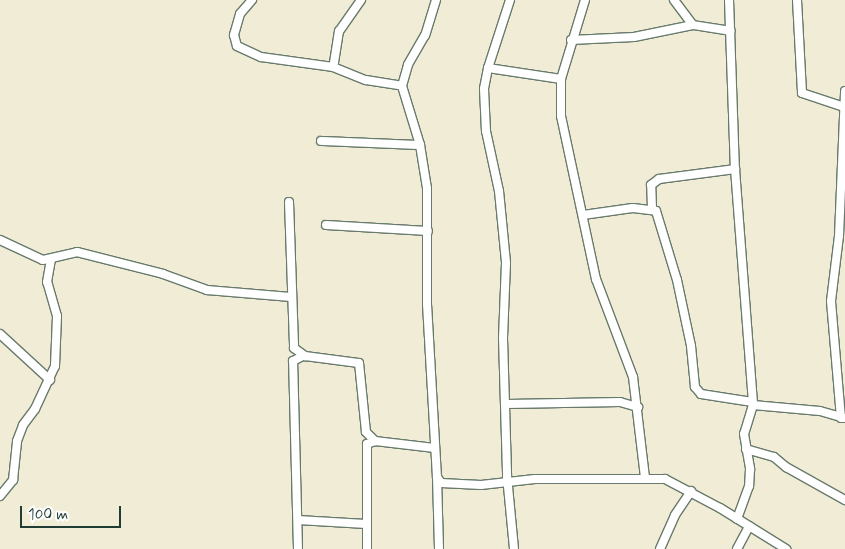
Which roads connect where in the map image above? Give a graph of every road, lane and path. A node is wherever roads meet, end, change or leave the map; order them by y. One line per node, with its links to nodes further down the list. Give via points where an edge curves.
1 (252, 0): 12 (street, via 240,14 234,35 236,46 261,57)
2 (360, 0): 12 (street, via 339,31)
3 (436, 0): 15 (street, via 425,35 408,65)
4 (585, 0): 11 (street)
5 (674, 0): 9 (street)
6 (729, 0): 10 (street)
7 (797, 0): 17 (street, via 802,93)
8 (507, 2): 13 (street)
9 (693, 26): 10 (street); 11 (street, via 634,37)
10 (731, 31): 20 (street)
11 (571, 40): 14 (street)
12 (334, 67): 15 (street, via 366,80)
13 (488, 68): 14 (street); 32 (street, via 484,89 486,131 499,191 506,263 503,338)
14 (561, 79): 23 (street, via 561,116)
15 (402, 86): 19 (street)
16 (845, 91): 17 (street)
17 (844, 107): 35 (street, via 839,236 831,300)
18 (321, 141): 19 (street)
19 (420, 145): 25 (street, via 427,188)
20 (735, 169): 22 (street, via 659,179 651,185); 33 (street)
21 (289, 202): 28 (street)
22 (652, 208): 23 (street); 33 (street, via 658,215 677,280 691,346 695,387 701,394)
23 (583, 215): 34 (street, via 596,280 633,377)
24 (326, 225): 25 (street)
25 (428, 231): 37 (street, via 427,304)
26 (0, 240): 27 (street, via 24,254)
27 (51, 260): 28 (street, via 77,252 163,274 207,290); 31 (street, via 47,282 57,316 55,366)
28 (291, 297): 30 (street, via 294,348)
29 (0, 334): 31 (street)
30 (305, 356): 36 (street, via 359,363 366,432); 46 (street, via 297,356 293,361)
31 (50, 380): 43 (street, via 23,425 17,441 14,480)
32 (507, 404): 34 (street, via 620,402); 41 (street)
33 (752, 404): 35 (street, via 820,411); 38 (street, via 744,434)
34 (638, 407): 40 (street)
35 (843, 418)
36 (375, 441): 37 (street); 47 (street, via 366,447)
37 (435, 448): 39 (street)
38 (746, 449): 44 (street, via 774,457); 45 (street, via 750,478)
39 (436, 477): 41 (street, via 446,484); 51 (street)
40 (645, 477): 41 (street, via 535,479); 42 (street, via 665,479)
41 (510, 483): 52 (street)
42 (691, 491): 45 (street); 53 (street, via 675,515)
43 (0, 496)
44 (845, 500)
45 (737, 518): 48 (street)
46 (298, 520): 47 (street); 49 (street)
47 (366, 524): 50 (street)
48 (748, 526): 54 (street); 55 (street)
49 (298, 549)
50 (367, 549)
51 (439, 549)
52 (514, 549)
53 (660, 549)
54 (738, 549)
55 (786, 549)

